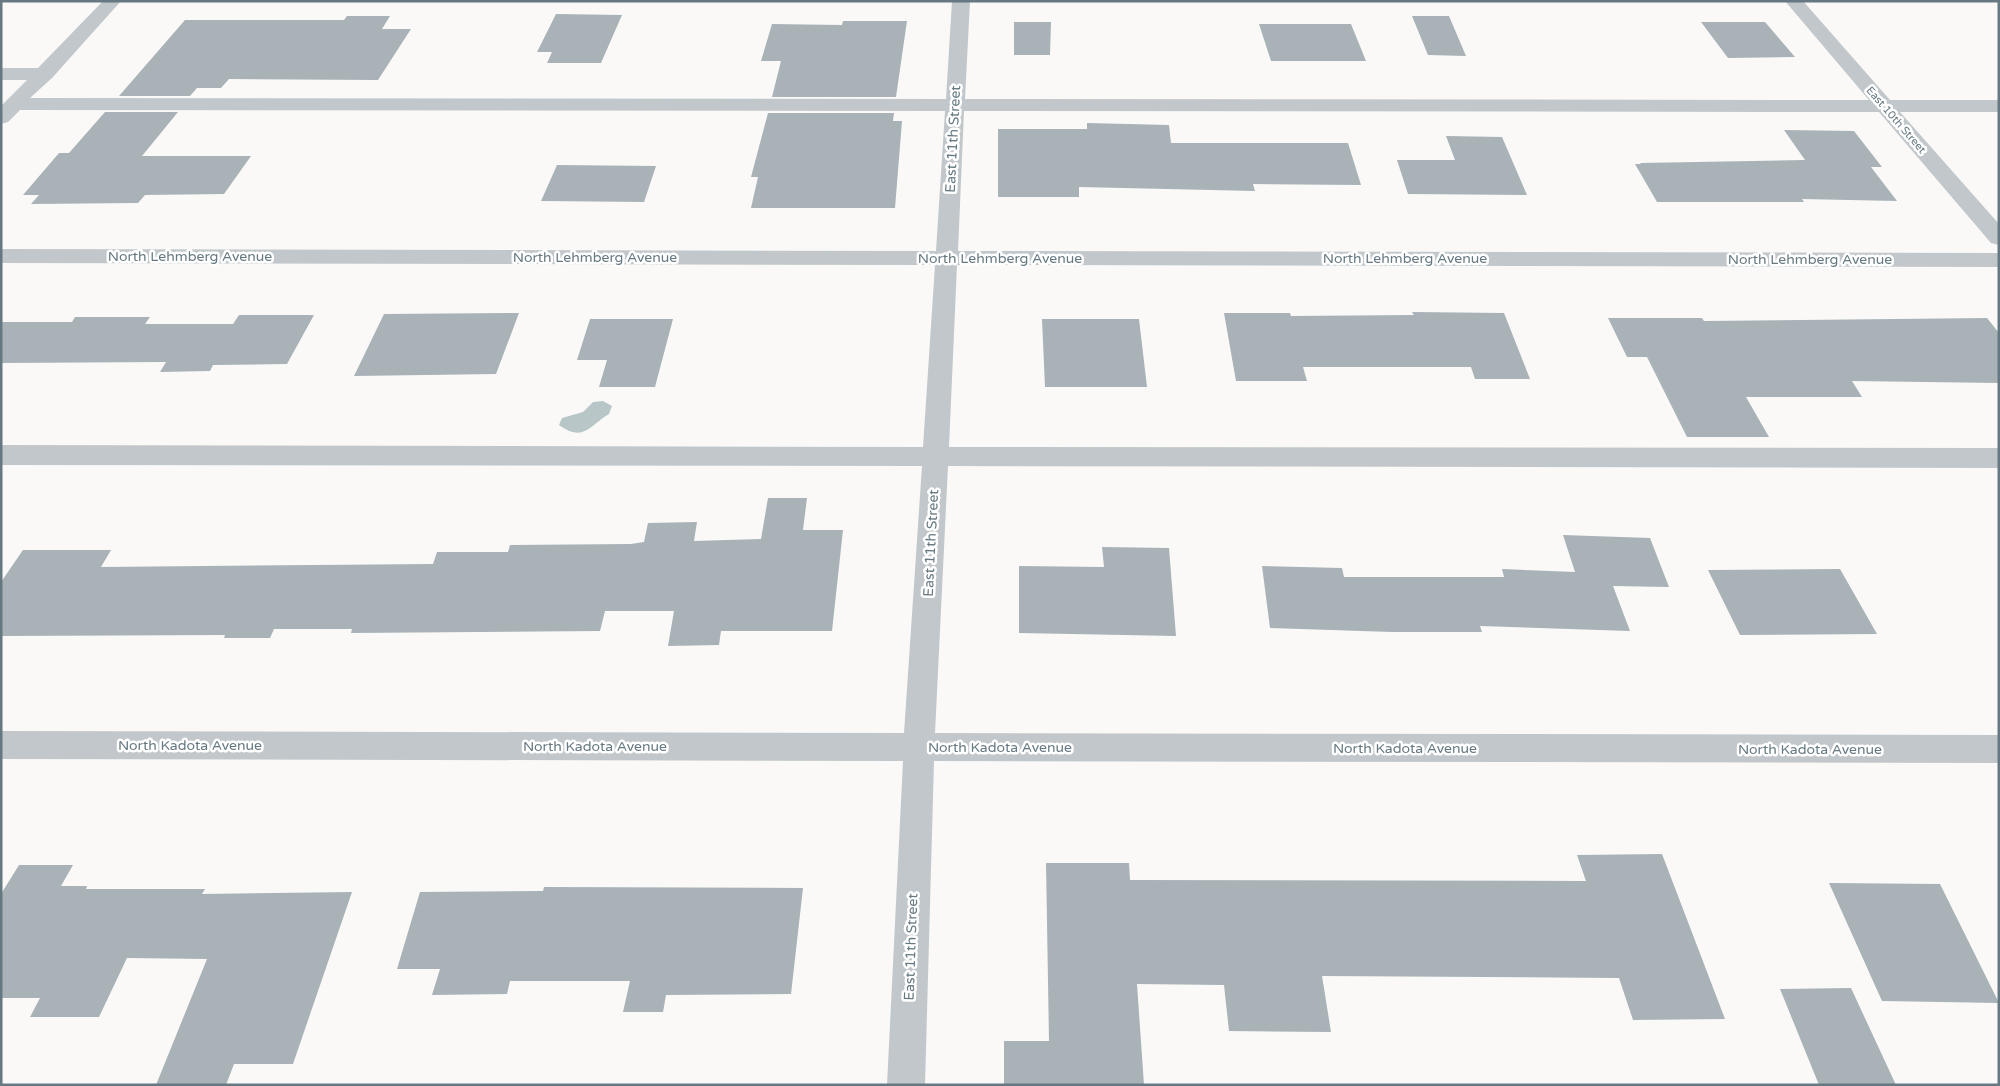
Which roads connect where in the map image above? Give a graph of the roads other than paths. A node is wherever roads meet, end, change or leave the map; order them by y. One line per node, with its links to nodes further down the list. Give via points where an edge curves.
1 (113, 1): 5 (street)
2 (961, 1): 7 (street, East 11th Street)
3 (1793, 1): 8 (street, East 10th Street)
4 (1, 74): 5 (street)
5 (45, 74): 6 (street)
6 (15, 104): 7 (street); 10 (street)
7 (955, 105): 8 (street); 13 (street, East 11th Street)
8 (1884, 106): 9 (street); 11 (street, East 10th Street)
9 (1999, 106)
10 (1, 118)
11 (1999, 238)
12 (1, 256): 13 (street, North Lehmberg Avenue)
13 (947, 258): 14 (street, North Lehmberg Avenue); 16 (street, East 11th Street)
14 (1999, 260)
15 (1, 456): 16 (street)
16 (936, 456): 17 (street); 19 (street, East 11th Street)
17 (1999, 458)
18 (1, 745): 19 (street, North Kadota Avenue)
19 (919, 747): 20 (street, North Kadota Avenue); 21 (street, East 11th Street)
20 (1999, 750)
21 (906, 1085)

